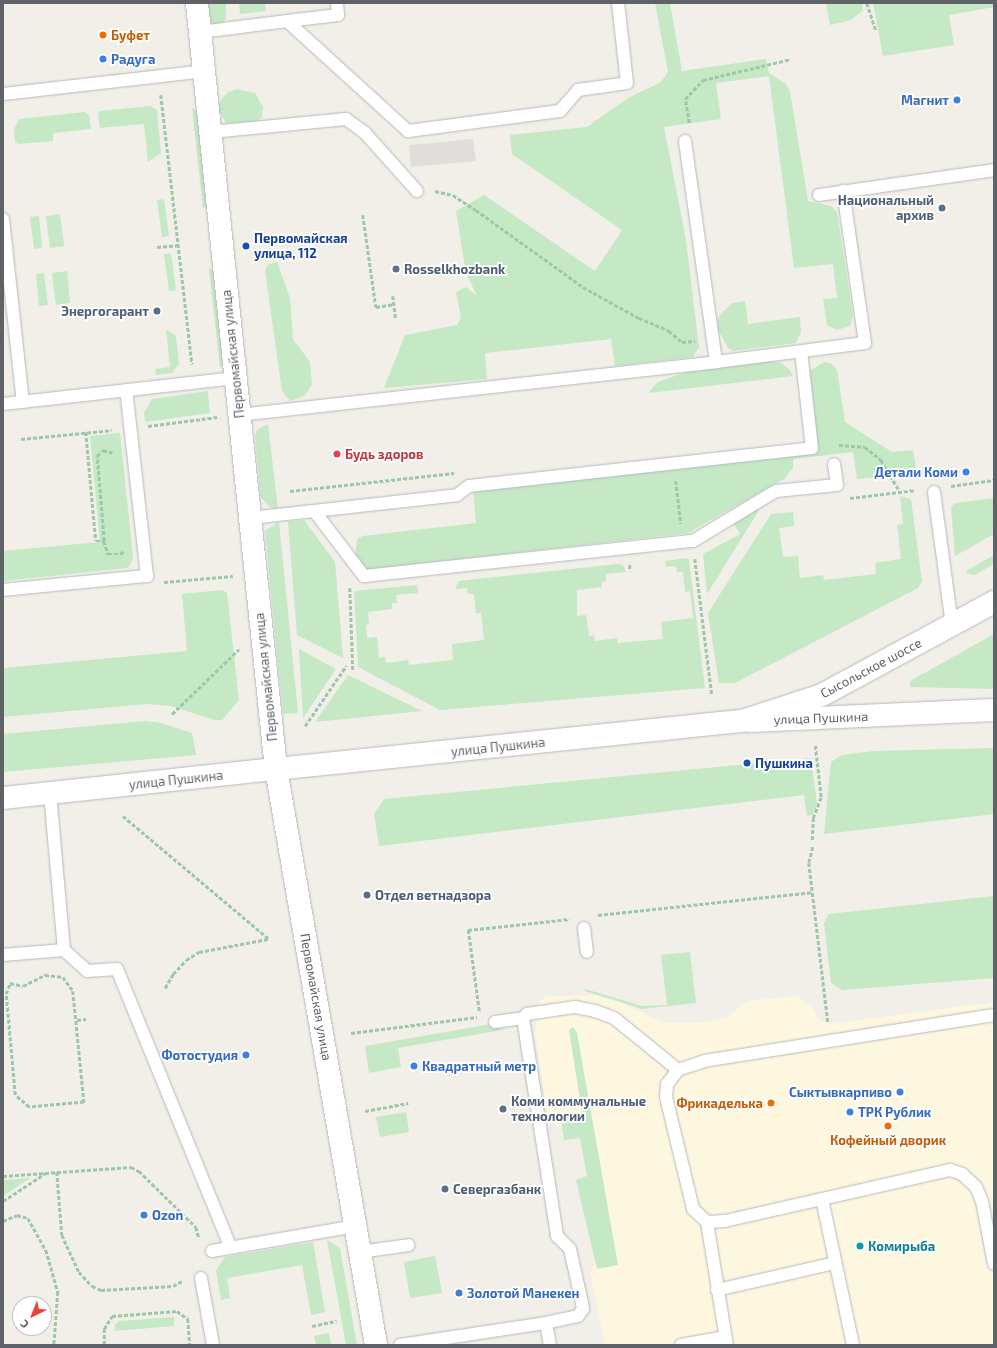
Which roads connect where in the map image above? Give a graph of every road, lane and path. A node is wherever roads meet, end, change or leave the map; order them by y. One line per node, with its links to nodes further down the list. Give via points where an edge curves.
1 (197, 3): 7 (main road, Первомайская улица)
2 (337, 3): 5 (lane, via 338,15)
3 (618, 3): 5 (lane, via 627,83 578,90 560,111 408,131)
4 (867, 3): 6 (path)
5 (287, 21): 7 (lane)
6 (876, 31)
7 (200, 32): 9 (main road, Первомайская улица)
8 (792, 59): 13 (path, via 703,80 685,99 690,128)
9 (204, 71): 10 (lane); 12 (main road, Первомайская улица)
10 (159, 76): 11 (lane); 20 (path)
11 (3, 94)
12 (211, 132): 15 (lane, via 346,119 365,133); 29 (main road, Первомайская улица)
13 (685, 141): 25 (lane)
14 (994, 170): 16 (lane)
15 (417, 191): 25 (path, via 426,189 453,195 583,287 639,318 669,331 682,342)
16 (843, 191): 17 (lane); 26 (lane, via 865,343)
17 (819, 195)
18 (363, 215): 23 (path, via 376,307)
19 (3, 219): 31 (lane)
20 (178, 245): 21 (path); 28 (path)
21 (157, 247)
22 (393, 296): 23 (path)
23 (394, 304): 24 (path)
24 (396, 319)
25 (713, 339): 27 (lane)
26 (801, 352): 27 (lane); 39 (lane, via 812,448)
27 (716, 362): 33 (lane)
28 (192, 367)
29 (236, 378): 30 (lane); 33 (main road, Первомайская улица)
30 (126, 390): 31 (lane); 34 (lane)
31 (23, 402): 32 (lane)
32 (3, 404)
33 (230, 416): 34 (path); 50 (main road, Первомайская улица)
34 (130, 428): 35 (path); 54 (lane)
35 (86, 432): 36 (path); 51 (path, via 96,541)
36 (21, 439)
37 (833, 445): 46 (path, via 864,447 881,460)
38 (116, 455): 51 (path, via 107,450 97,456)
39 (674, 463): 49 (lane, via 469,486 457,495); 52 (path)
40 (834, 464): 52 (lane, via 837,485 776,491)
41 (456, 473): 45 (path)
42 (994, 480): 43 (path)
43 (948, 486)
44 (919, 490): 46 (path)
45 (290, 491)
46 (900, 492): 48 (path)
47 (934, 492): 58 (lane)
48 (845, 498)
49 (315, 512): 50 (lane); 52 (lane, via 364,576)
50 (250, 518): 67 (main road, Первомайская улица)
51 (104, 541): 53 (path, via 106,551 112,555 123,553)
52 (688, 542): 61 (path)
53 (125, 547)
54 (147, 576): 55 (path, via 157,582); 56 (lane)
55 (238, 576)
56 (3, 590)
57 (994, 602): 58 (main road, Сысольское шоссе)
58 (952, 625): 64 (main road, Сысольское шоссе, via 822,696)
59 (246, 643): 63 (path)
60 (346, 666): 65 (path)
61 (712, 695)
62 (994, 710): 64 (main road, улица Пушкина)
63 (172, 714)
64 (742, 722): 67 (main road, улица Пушкина)
65 (305, 726)
66 (815, 745): 71 (path, via 821,797 813,818)
67 (276, 769): 68 (main road, улица Пушкина); 97 (main road, Первомайская улица)
68 (50, 793): 69 (main road, улица Пушкина); 76 (lane)
69 (3, 798)
70 (123, 816): 79 (path, via 269,939 199,952 173,974)
71 (812, 840)
72 (813, 847): 73 (path, via 809,863)
73 (812, 892): 74 (path); 86 (path)
74 (593, 916)
75 (580, 923): 77 (lane); 85 (path, via 468,930 480,1017)
76 (64, 950): 78 (lane); 100 (lane, via 87,971 117,969)
77 (587, 952)
78 (3, 955)
79 (165, 988)
80 (994, 1015): 86 (lane)
81 (523, 1018): 84 (lane); 87 (lane, via 527,1014 575,1007 595,1011 614,1018); 109 (lane, via 558,1236 570,1249 583,1309 578,1316)
82 (86, 1019): 83 (path)
83 (77, 1020): 83 (path, via 74,991 63,977 45,976 23,986 10,983 6,994 15,1095 29,1107 84,1102)
84 (494, 1022)
85 (351, 1032)
86 (830, 1041): 87 (lane, via 705,1061)
87 (678, 1070): 96 (lane, via 667,1084 666,1097 693,1209)
88 (408, 1103): 89 (path)
89 (364, 1111)
90 (57, 1172): 91 (path); 99 (path, via 131,1167 139,1171 196,1227); 105 (path, via 62,1235 79,1272 92,1286 101,1290 173,1286)
91 (47, 1173): 92 (path); 94 (path)
92 (3, 1176)
93 (822, 1199): 96 (lane, via 725,1221); 103 (lane); 104 (lane, via 950,1170 962,1174 976,1187 982,1201)
94 (3, 1201)
95 (3, 1221): 112 (path, via 17,1215 28,1218 46,1250 58,1292)
96 (707, 1222): 107 (lane)
97 (355, 1226): 100 (lane); 102 (main road, Первомайская улица)
98 (409, 1245): 102 (lane)
99 (200, 1246)
100 (231, 1248): 101 (lane)
101 (212, 1251)
102 (360, 1252): 116 (main road, Первомайская улица)
103 (835, 1263): 107 (lane); 120 (lane)
104 (994, 1264)
105 (187, 1276)
106 (201, 1278): 115 (lane)
107 (717, 1290): 111 (lane)
108 (336, 1321): 110 (path)
109 (546, 1323): 117 (lane); 118 (lane)
110 (312, 1326)
111 (726, 1341): 119 (lane)
112 (54, 1345)
113 (104, 1345): 114 (path, via 104,1329 112,1316 177,1311 188,1319)
114 (190, 1345)
115 (212, 1345)
116 (376, 1345)
117 (400, 1345)
118 (550, 1345)
119 (682, 1345)
120 (852, 1345)

